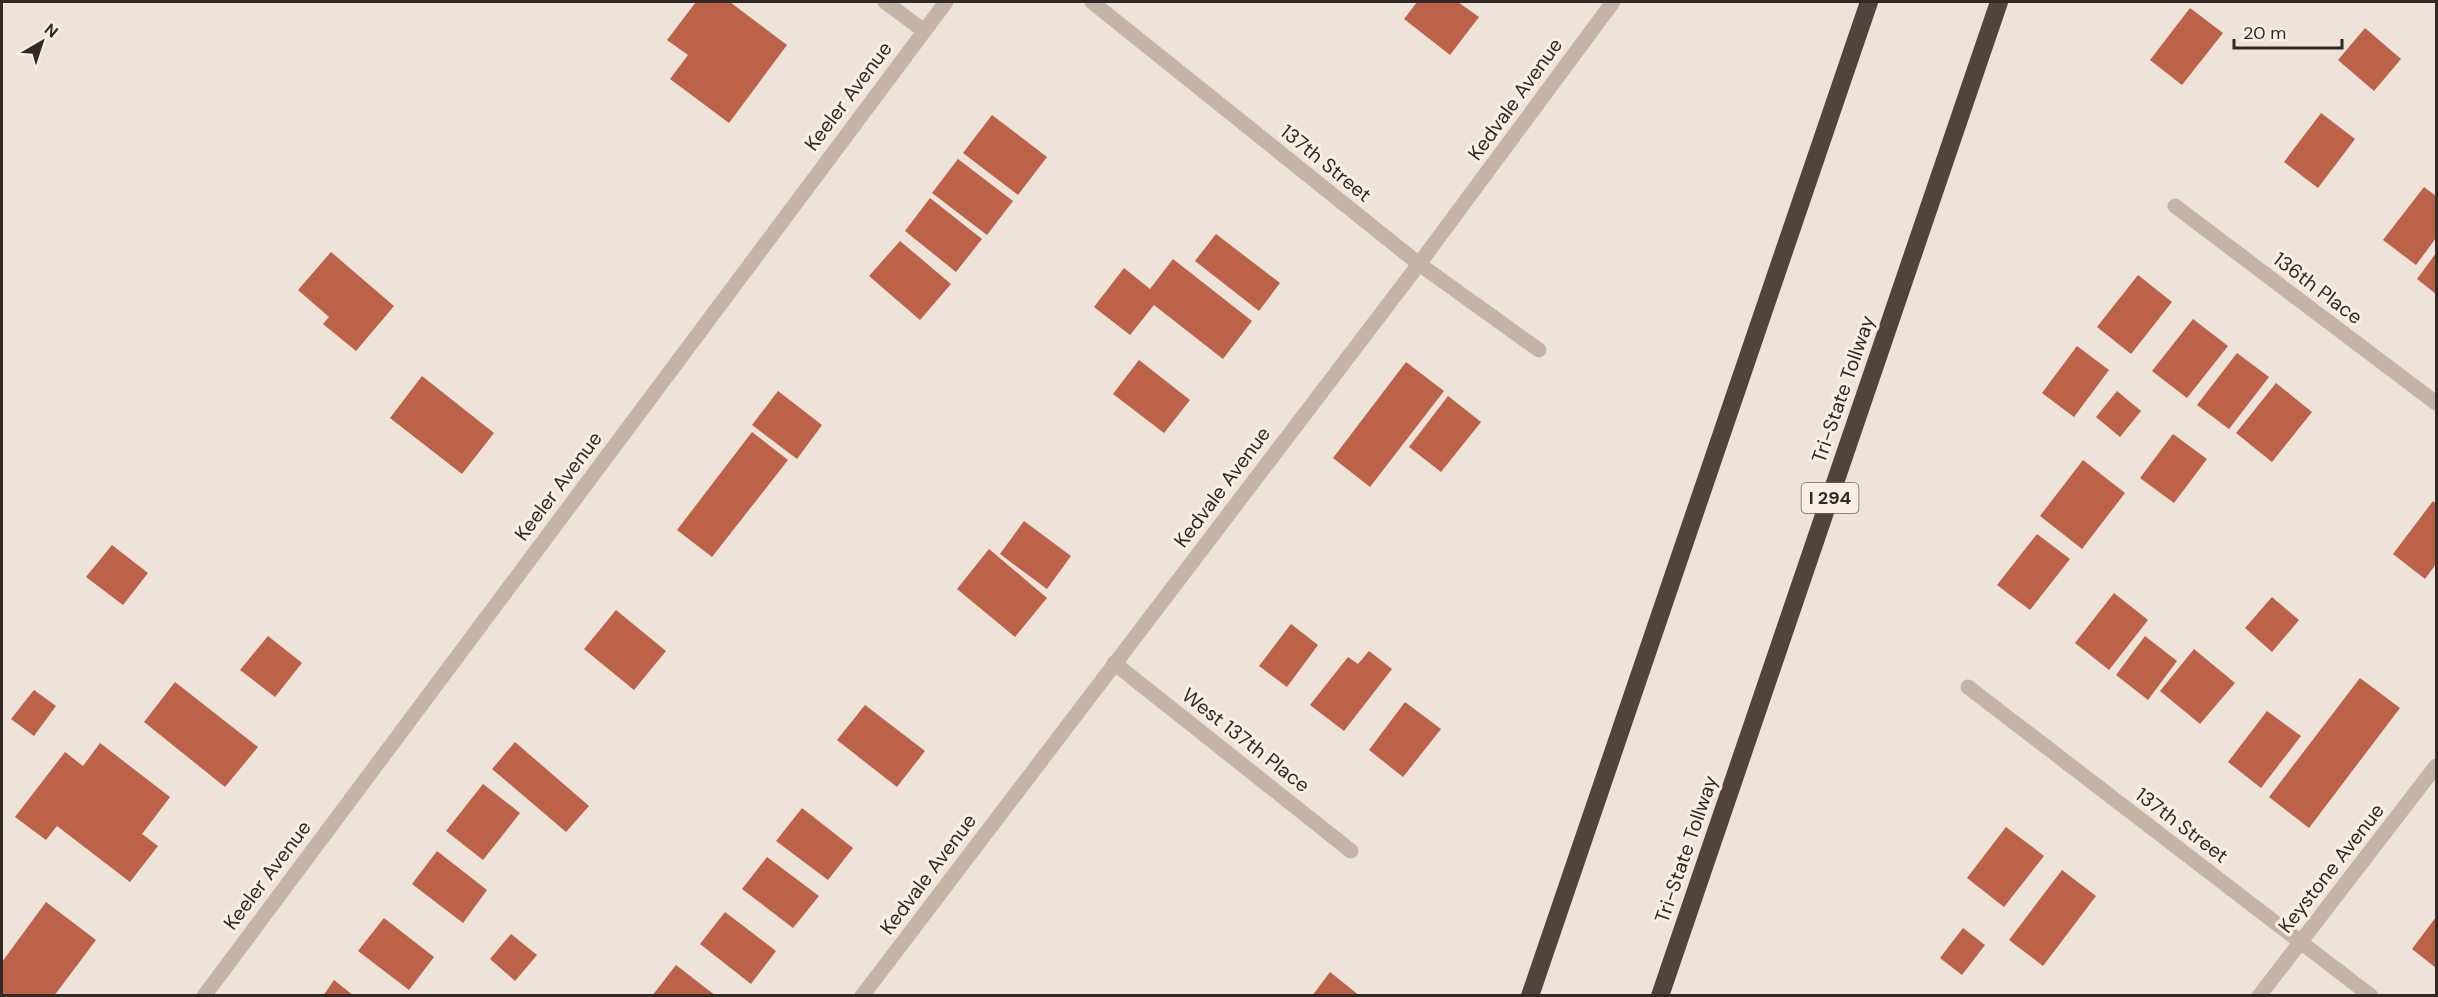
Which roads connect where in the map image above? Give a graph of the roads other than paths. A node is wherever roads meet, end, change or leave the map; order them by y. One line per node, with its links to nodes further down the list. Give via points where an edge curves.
1 (885, 2): 7 (street)
2 (946, 2): 7 (street, Keeler Avenue)
3 (1092, 2): 9 (street, 137th Street)
4 (1613, 2): 9 (street, Kedvale Avenue)
5 (1869, 2): 19 (highway)
6 (1999, 2): 20 (highway, Tri-State Tollway / I 294)
7 (923, 30): 17 (street, Keeler Avenue)
8 (2175, 206): 11 (street, 136th Place)
9 (1419, 264): 10 (street, 137th Street); 12 (street, Kedvale Avenue)
10 (1539, 350)
11 (2436, 403)
12 (1114, 663): 15 (street, West 137th Place); 18 (street, Kedvale Avenue)
13 (1968, 687): 16 (street, 137th Street)
14 (2436, 766): 16 (street, Keystone Avenue)
15 (1351, 850)
16 (2301, 941): 21 (street, Keystone Avenue); 22 (street, 137th Street)
17 (204, 996)
18 (862, 996)
19 (1530, 996)
20 (1660, 996)
21 (2259, 996)
22 (2371, 996)

